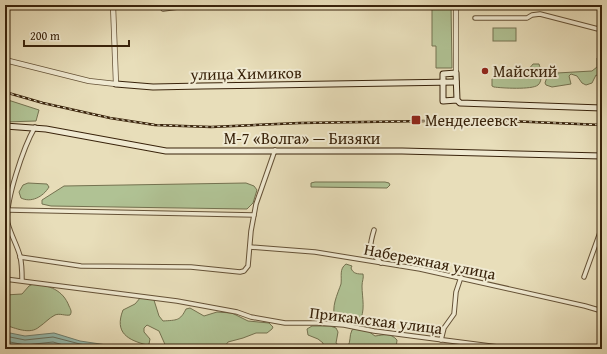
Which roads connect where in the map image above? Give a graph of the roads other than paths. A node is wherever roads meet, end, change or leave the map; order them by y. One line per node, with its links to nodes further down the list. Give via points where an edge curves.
1 (114, 5): 11 (street)
2 (194, 5): 4 (street)
3 (456, 5): 8 (street)
4 (163, 9)
5 (475, 18): 6 (street, via 527,18 540,14)
6 (602, 30)
7 (5, 60): 11 (street, via 89,81)
8 (456, 73): 9 (main road, via 443,74); 10 (main road)
9 (443, 82): 10 (main road, улица Химиков); 11 (main road, улица Химиков, via 153,87); 12 (main road, via 443,100)
10 (456, 82): 12 (main road)
11 (116, 84)
12 (457, 100): 13 (main road, via 460,103)
13 (602, 108)
14 (5, 126): 15 (main road, М-7 «Волга» — Бизяки)
15 (35, 127): 16 (main road, М-7 «Волга» — Бизяки, via 166,151); 18 (street, via 16,174)
16 (275, 150): 17 (main road, М-7 «Волга» — Бизяки); 19 (street)
17 (602, 156)
18 (6, 211): 19 (street); 23 (street)
19 (254, 215): 22 (street)
20 (602, 227): 26 (street)
21 (374, 230): 24 (street, via 370,248 372,254)
22 (250, 247): 23 (street, via 248,266 240,272 190,267 81,266); 24 (street, Набережная улица, via 315,252)
23 (20, 257): 28 (street)
24 (382, 263): 25 (street, Набережная улица)
25 (461, 277): 29 (street, Набережная улица); 30 (street, via 456,292 454,314 444,328)
26 (584, 277)
27 (5, 279): 28 (street, Прикамская улица)
28 (22, 280): 30 (street, Прикамская улица, via 176,301 284,323 318,322)
29 (602, 311)
30 (440, 340): 31 (street, Прикамская улица)
31 (513, 349)

